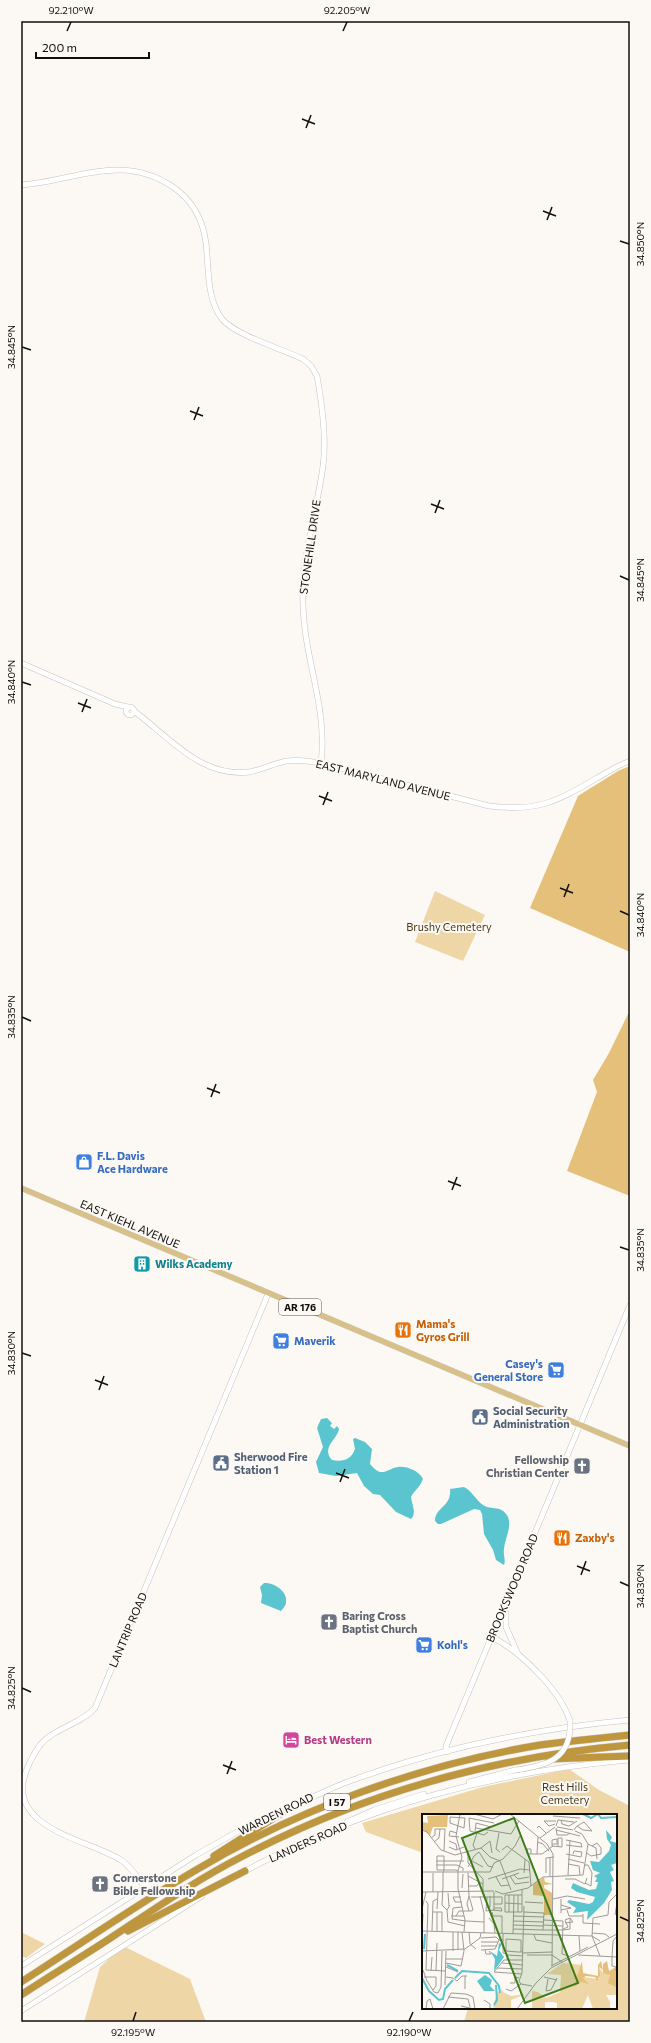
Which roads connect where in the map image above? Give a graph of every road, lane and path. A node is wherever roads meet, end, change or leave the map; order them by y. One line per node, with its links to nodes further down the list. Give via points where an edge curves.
1 (21, 185): 4 (main road, STONEHILL DRIVE, via 124,169 153,175 182,194 196,212 206,242 210,292 222,319 243,333 303,359 317,376 324,449 323,467 310,531 303,604 305,632 323,728)
2 (21, 663): 4 (main road, EAST MARYLAND AVENUE, via 127,709 128,714 134,712 195,760 213,769 235,773 250,772 286,761)
3 (630, 761): 4 (main road, EAST MARYLAND AVENUE, via 562,799 546,805 513,809 490,806)
4 (321, 763)
5 (21, 1188): 6 (main road, EAST KIEHL AVENUE / AR 176)
6 (268, 1294): 8 (main road, EAST KIEHL AVENUE / AR 176); 24 (main road, LANTRIP ROAD, via 95,1708 41,1744 23,1782 24,1800 33,1816 123,1861)
7 (630, 1305): 8 (main road, BROOKSWOOD ROAD)
8 (580, 1425): 9 (main road, EAST KIEHL AVENUE / AR 176); 10 (main road, BROOKSWOOD ROAD)
9 (630, 1446)
10 (508, 1598): 11 (main road, BROOKSWOOD ROAD); 12 (main road, via 506,1627)
11 (492, 1637): 12 (main road); 16 (main road, BROOKSWOOD ROAD, via 446,1746)
12 (519, 1656): 21 (main road, bridge, via 561,1700 570,1721 569,1738 559,1756 549,1764 537,1768 515,1770 398,1801 353,1818)
13 (630, 1720): 16 (main road, WARDEN ROAD, via 528,1733)
14 (630, 1735): 22 (highway, I 57, via 515,1750 415,1775 307,1814)
15 (630, 1745): 18 (highway, I 57)
16 (447, 1752): 20 (main road, WARDEN ROAD, via 370,1774)
17 (630, 1756): 18 (highway, via 542,1760)
18 (529, 1758): 25 (highway, I 57, via 470,1770 388,1793 312,1823 242,1856 207,1876)
19 (630, 1760): 21 (main road, LANDERS ROAD, via 565,1767 468,1786)
20 (288, 1809): 22 (highway, via 225,1848); 24 (main road, WARDEN ROAD, via 244,1828)
21 (338, 1828): 23 (main road, LANDERS ROAD)
22 (196, 1870): 27 (highway, I 57)
23 (245, 1871): 25 (highway); 29 (main road, LANDERS ROAD)
24 (145, 1887): 26 (main road, WARDEN ROAD)
25 (106, 1941): 28 (highway, I 57)
26 (21, 1966)
27 (21, 1982)
28 (21, 1995)
29 (21, 2011)

